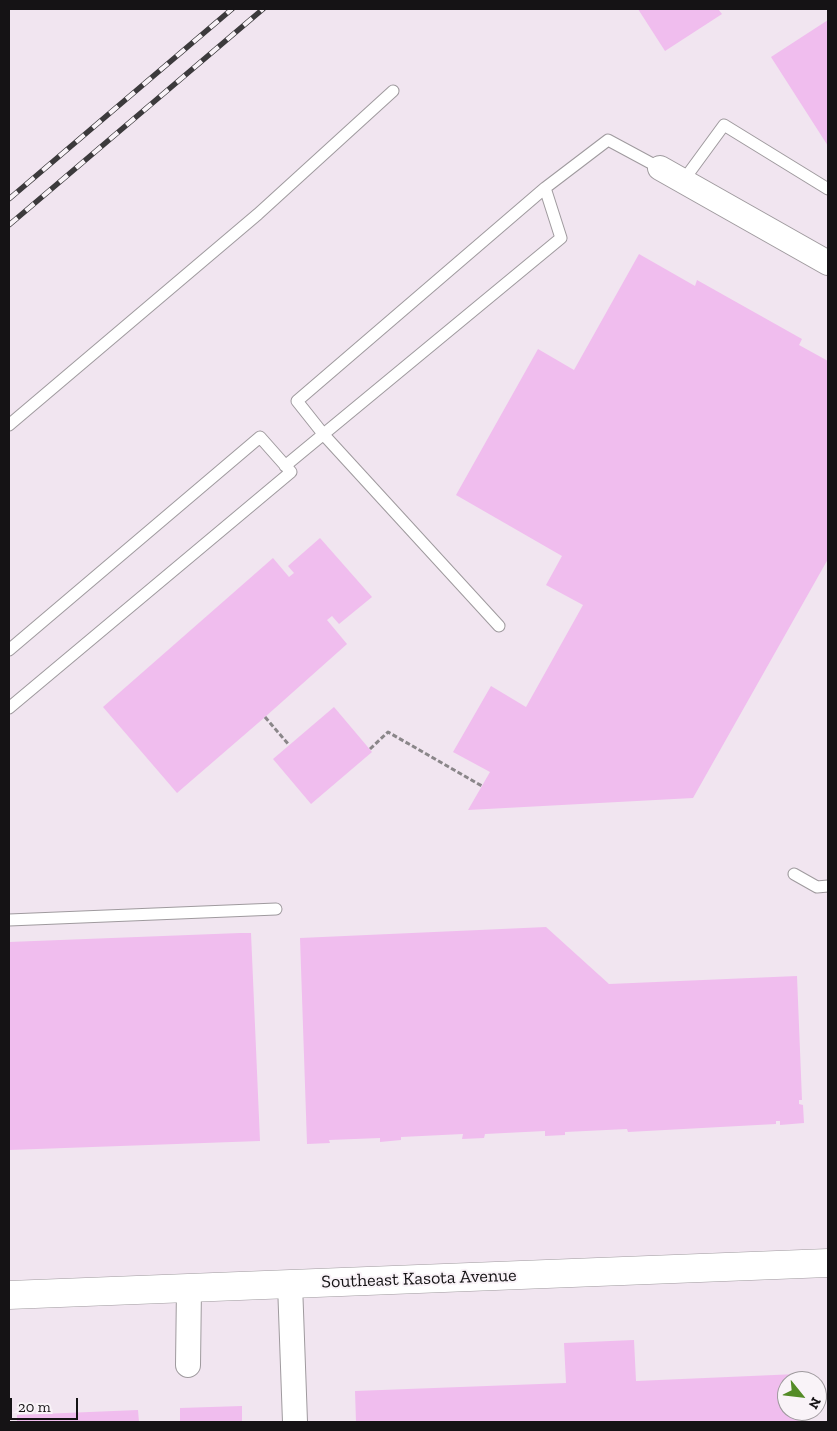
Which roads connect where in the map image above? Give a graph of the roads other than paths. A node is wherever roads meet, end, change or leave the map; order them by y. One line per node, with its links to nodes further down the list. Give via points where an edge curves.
1 (393, 91): 7 (lane, via 258,214)
2 (660, 168): 3 (street); 4 (lane, via 608,140)
3 (683, 181): 5 (lane, via 724,126); 6 (street)
4 (545, 188): 8 (lane, via 561,238); 8 (lane, via 297,401)
5 (828, 189)
6 (828, 263)
7 (9, 425)
8 (324, 435): 9 (lane); 10 (lane)
9 (285, 466): 11 (lane, via 260,436); 12 (lane, via 291,472)
10 (499, 626)
11 (9, 650)
12 (9, 708)
13 (794, 874): 14 (lane, via 817,887)
14 (828, 886)
15 (276, 909): 16 (lane)
16 (9, 920)
17 (828, 1264): 18 (street, Southeast Kasota Avenue)
18 (290, 1284): 19 (street, Southeast Kasota Avenue); 22 (street)
19 (188, 1288): 20 (street, Southeast Kasota Avenue); 21 (street)
20 (9, 1295)
21 (188, 1365)
22 (295, 1422)

